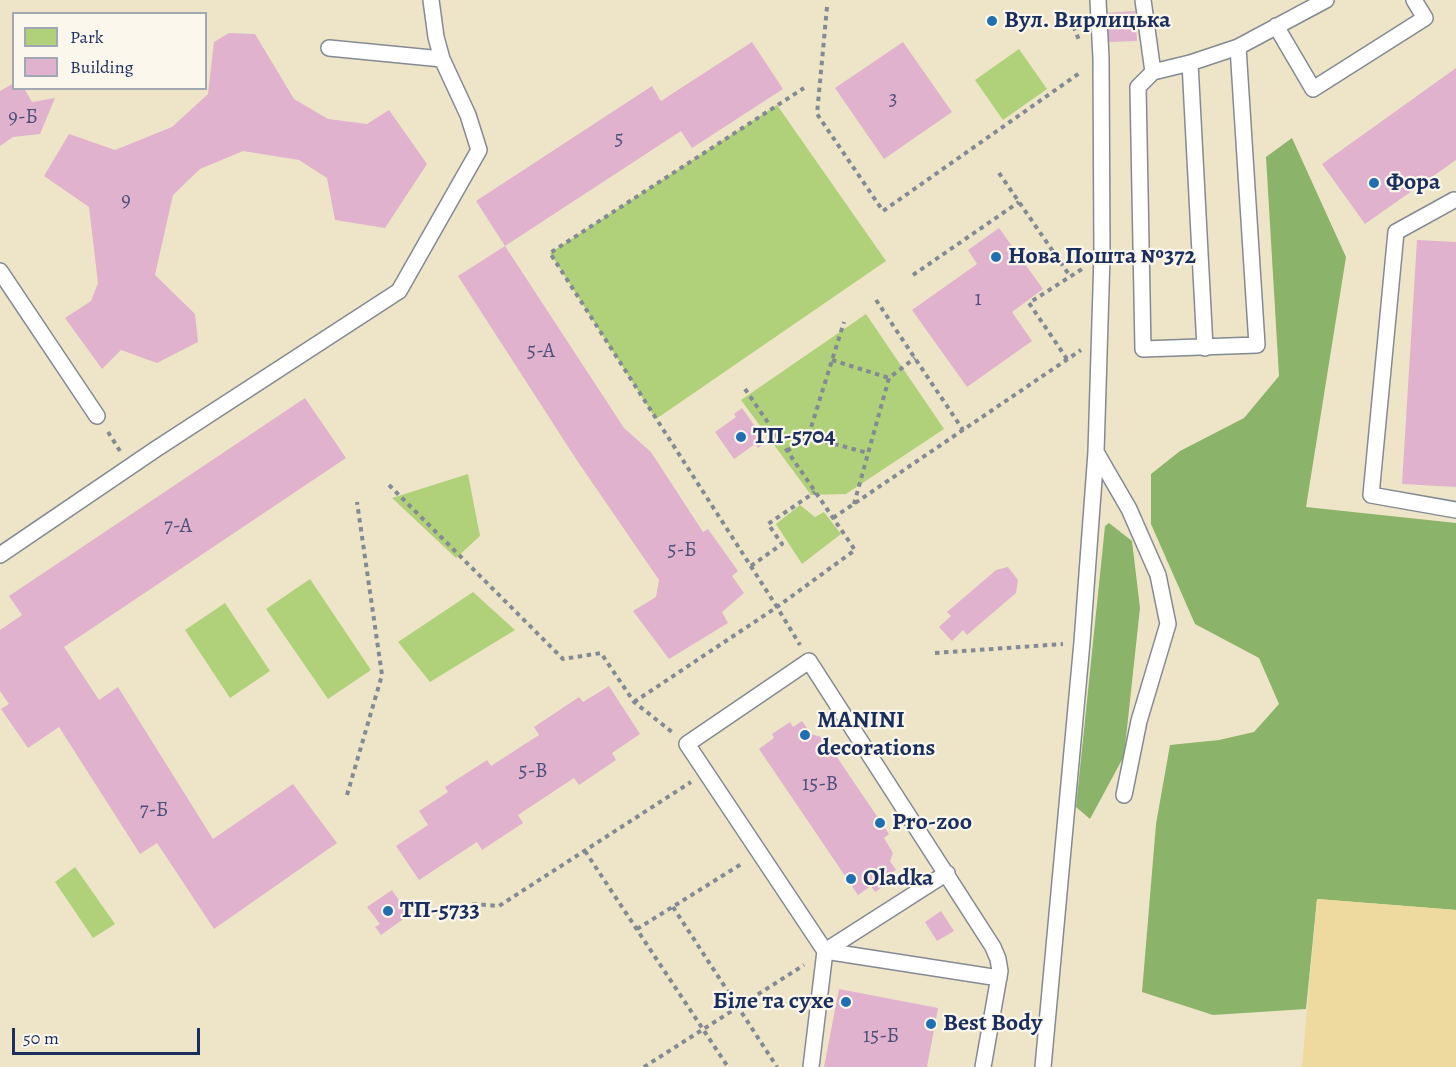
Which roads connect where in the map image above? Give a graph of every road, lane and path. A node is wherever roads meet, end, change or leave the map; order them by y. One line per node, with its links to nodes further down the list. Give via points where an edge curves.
1 (431, 0): 11 (lane)
2 (1098, 0): 10 (lane)
3 (1143, 0): 13 (lane)
4 (1326, 0): 7 (lane)
5 (1414, 0): 7 (lane, via 1425,18 1313,89)
6 (826, 7): 10 (path, via 817,114 883,211)
7 (1276, 26): 8 (lane)
8 (1238, 47): 12 (lane); 25 (lane, via 1257,345)
9 (329, 48): 11 (lane)
10 (1101, 58): 18 (lane)
11 (442, 59): 37 (lane, via 479,150 399,291)
12 (1190, 63): 13 (lane); 25 (lane)
13 (1153, 72): 25 (lane, via 1138,87 1143,349)
14 (804, 88): 45 (path, via 550,253)
15 (999, 173): 17 (path)
16 (1455, 200): 42 (lane, via 1396,232 1371,495)
17 (1019, 202): 20 (path); 21 (path)
18 (1102, 256): 21 (path); 24 (lane)
19 (0, 271): 31 (lane)
20 (913, 275)
21 (1070, 277): 27 (path, via 1029,303)
22 (876, 300): 26 (path)
23 (844, 322): 28 (path)
24 (1099, 338): 27 (path); 35 (lane)
25 (1205, 348)
26 (915, 358): 29 (path); 32 (path)
27 (1067, 359): 32 (path)
28 (832, 360): 29 (path); 33 (path)
29 (889, 378): 36 (path)
30 (745, 389): 34 (path)
31 (97, 416): 37 (path)
32 (963, 430): 41 (path)
33 (808, 437): 34 (path); 36 (path)
34 (787, 451): 39 (path)
35 (1096, 452): 47 (lane); 54 (lane, via 1129,509 1158,575 1168,624 1139,721)
36 (868, 453): 41 (path)
37 (130, 466): 44 (lane)
38 (389, 485): 50 (path, via 562,659 601,652)
39 (816, 492): 43 (path); 45 (path, via 768,524 782,544)
40 (357, 502): 53 (path, via 382,675)
41 (854, 504): 43 (path)
42 (1456, 510)
43 (834, 518): 46 (path, via 855,550)
44 (0, 555)
45 (752, 566): 46 (path)
46 (777, 606): 49 (path); 50 (path)
47 (1082, 642): 48 (path); 70 (lane)
48 (935, 653)
49 (809, 661): 51 (lane); 57 (lane)
50 (634, 702): 51 (path)
51 (687, 744): 52 (lane)
52 (706, 772): 55 (path); 56 (lane)
53 (347, 795)
54 (1124, 795)
55 (585, 851): 59 (path, via 499,906 475,904); 60 (path)
56 (759, 853): 58 (path); 61 (lane)
57 (947, 873): 61 (lane); 62 (lane, via 993,947)
58 (673, 907): 60 (path); 63 (path)
59 (455, 909)
60 (637, 929): 64 (path)
61 (825, 951): 62 (lane); 63 (path); 68 (lane)
62 (999, 978): 69 (lane)
63 (738, 1007): 64 (path); 67 (path)
64 (703, 1029): 65 (path); 66 (path)
65 (644, 1067)
66 (728, 1067)
67 (777, 1067)
68 (811, 1067)
69 (982, 1067)
70 (1043, 1067)

